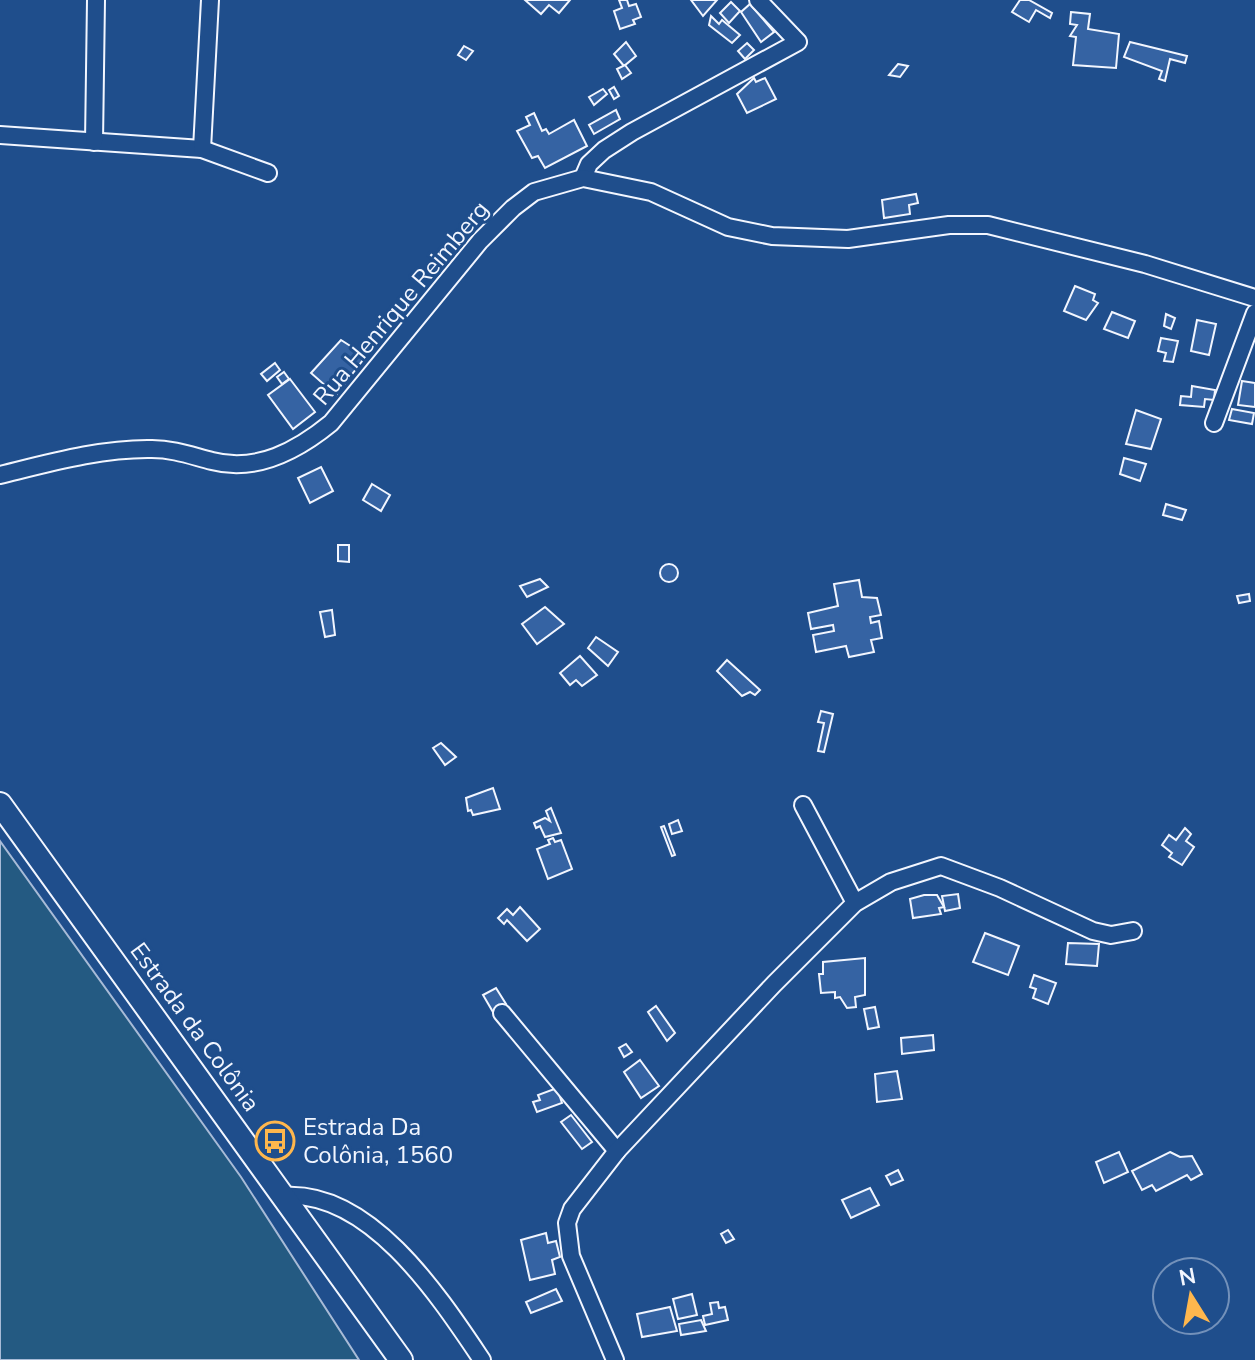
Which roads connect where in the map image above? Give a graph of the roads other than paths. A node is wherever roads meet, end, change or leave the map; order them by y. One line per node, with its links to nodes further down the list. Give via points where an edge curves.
1 (96, 0): 5 (street)
2 (210, 0): 6 (street)
3 (758, 0): 8 (street, via 798,42 632,132 589,164)
4 (0, 135): 5 (street)
5 (94, 142): 6 (street)
6 (202, 149): 7 (street)
7 (268, 173)
8 (583, 178): 9 (street, Rua Henrique Reimberg, via 628,184 728,227 772,236 848,239 988,225); 12 (street, Rua Henrique Reimberg, via 534,192 513,208 331,423 303,445 241,465 135,449)
9 (1255, 298)
10 (1255, 313): 11 (street)
11 (1214, 423)
12 (0, 475)
13 (0, 804): 19 (main road, Estrada da Colônia)
14 (803, 805): 15 (street)
15 (855, 903): 16 (street, via 891,882 941,866 1093,931); 18 (street)
16 (1133, 931)
17 (502, 1013): 18 (street)
18 (617, 1151): 22 (street, via 579,1197 567,1223 578,1278)
19 (284, 1196): 20 (main road, Estrada da Colônia); 21 (street, via 307,1194 329,1200 366,1221 432,1293)
20 (401, 1360)
21 (482, 1360)
22 (615, 1360)

